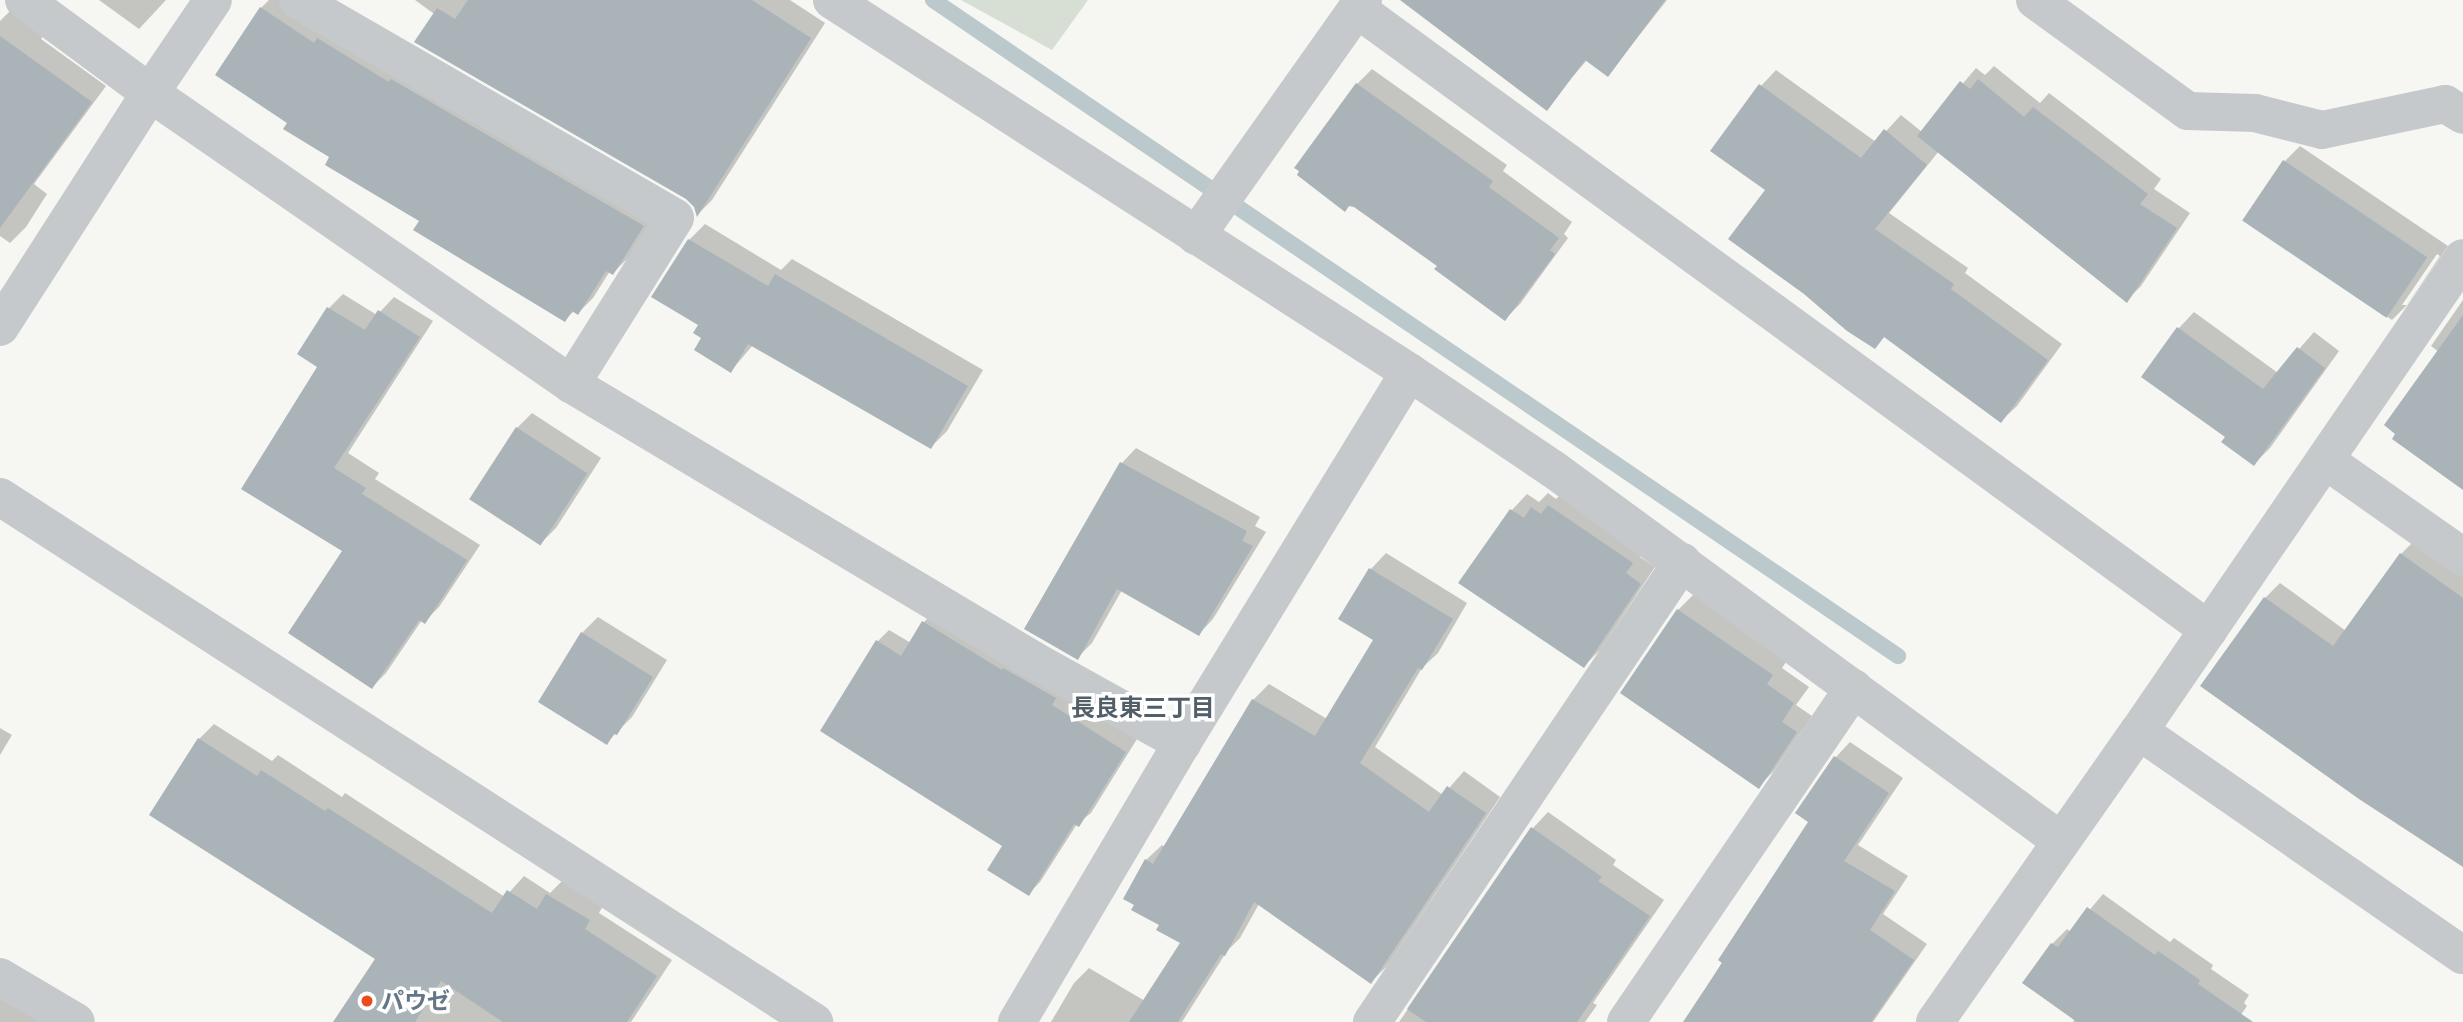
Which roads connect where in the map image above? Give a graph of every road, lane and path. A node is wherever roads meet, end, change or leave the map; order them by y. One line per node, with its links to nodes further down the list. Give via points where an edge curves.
1 (24, 0): 7 (street)
2 (214, 0): 7 (street)
3 (298, 0): 13 (street, via 675,218)
4 (832, 0): 9 (street)
5 (2035, 0): 8 (street, via 2188,111 2255,113 2322,130 2445,104)
6 (1360, 5): 9 (street); 18 (street)
7 (150, 93): 11 (street); 13 (street)
8 (2463, 115)
9 (1196, 236): 12 (street)
10 (2463, 258): 14 (street)
11 (0, 327)
12 (1409, 372): 17 (street); 21 (street)
13 (571, 384): 21 (street, via 1033,660)
14 (2325, 460): 16 (street); 18 (street)
15 (0, 498): 26 (street)
16 (2463, 557)
17 (1682, 562): 19 (street); 28 (street)
18 (2209, 630): 20 (street)
19 (1854, 688): 22 (street); 29 (street)
20 (2140, 731): 22 (street); 23 (street)
21 (1182, 743): 27 (street)
22 (2061, 841): 30 (street)
23 (2463, 955)
24 (0, 977): 25 (street)
25 (76, 1022)
26 (814, 1022)
27 (1017, 1022)
28 (1372, 1022)
29 (1626, 1022)
30 (1935, 1022)

